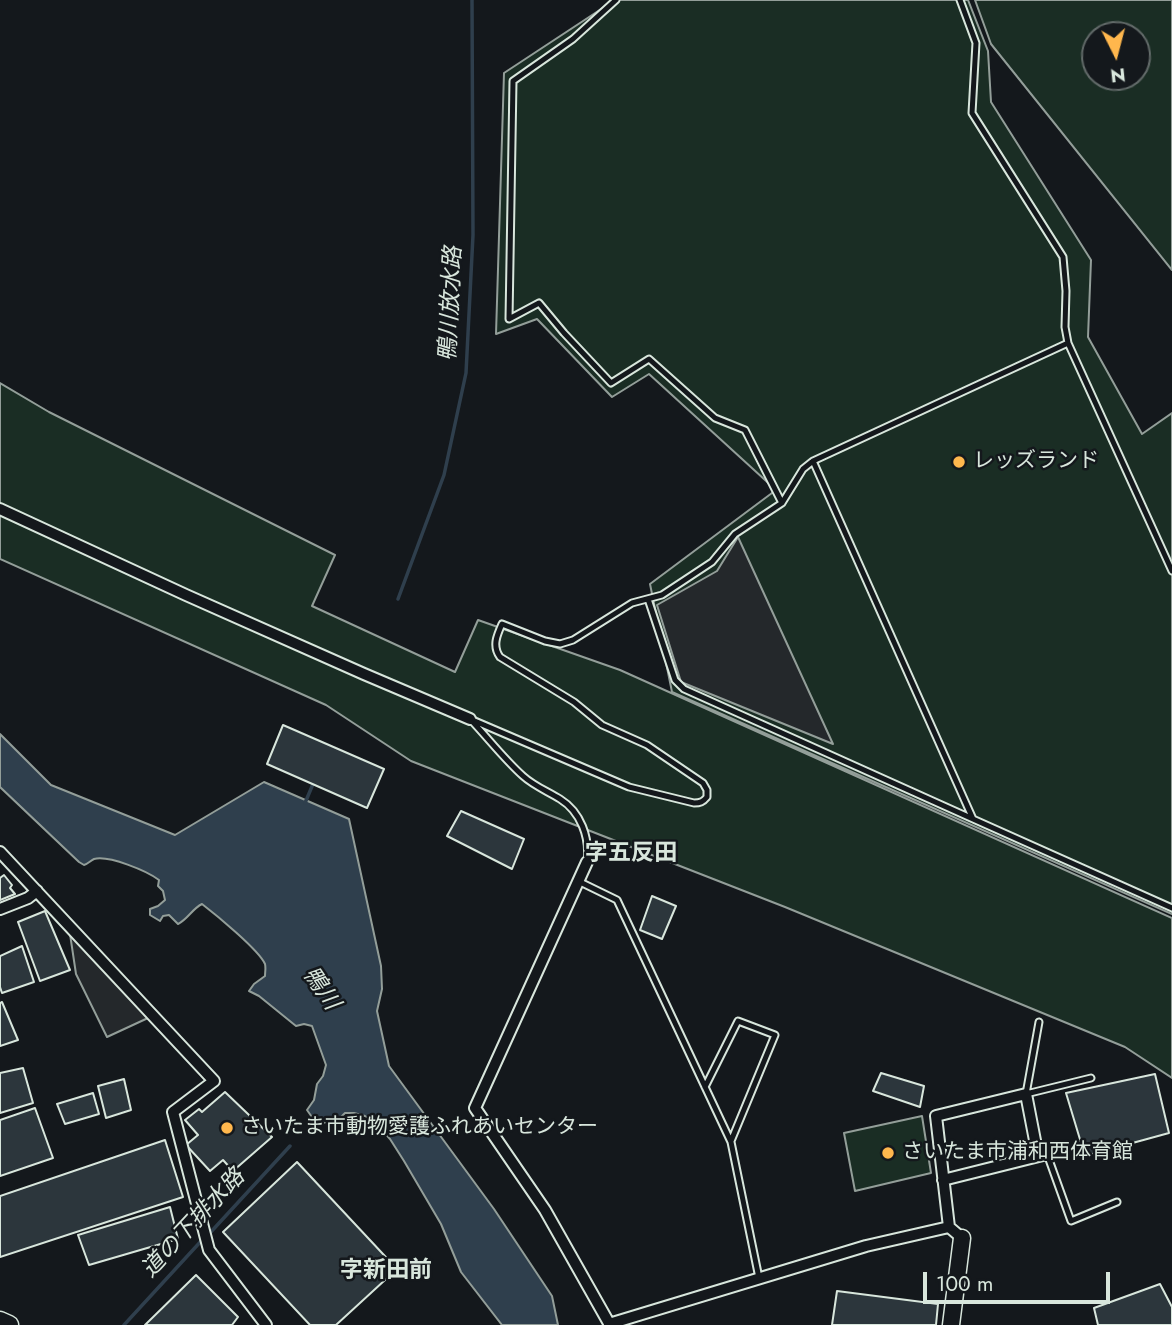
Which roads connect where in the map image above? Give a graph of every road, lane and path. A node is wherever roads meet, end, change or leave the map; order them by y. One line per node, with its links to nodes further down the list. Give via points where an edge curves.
1 (616, 0): 5 (lane, via 573,39 513,81 509,319 539,303 611,383 649,359 715,418 745,430)
2 (960, 0): 3 (lane, via 976,43 972,113 1063,257)
3 (1068, 343): 4 (lane); 8 (lane)
4 (813, 461): 5 (lane); 12 (lane)
5 (782, 503): 10 (lane, via 735,534 712,562)
6 (0, 509): 11 (street)
7 (1172, 547): 8 (lane)
8 (1163, 551): 9 (lane)
9 (1172, 571)
10 (648, 599): 11 (lane, via 632,603 560,644 502,624 496,651 601,725 647,745 703,783 708,797 701,802 629,787); 12 (lane, via 675,680 684,689)
11 (470, 719): 14 (lane, via 520,774 576,813 587,839)
12 (973, 819): 17 (lane)
13 (0, 852): 16 (street)
14 (587, 862): 15 (street)
15 (578, 881): 21 (lane, via 617,900); 30 (street, via 475,1108 545,1210)
16 (37, 891): 18 (street); 32 (street, via 214,1082 173,1112 209,1250)
17 (1172, 908)
18 (0, 909)
19 (1039, 1022): 22 (lane)
20 (1091, 1079): 22 (lane)
21 (705, 1087): 23 (lane); 23 (lane, via 738,1021 775,1035)
22 (1026, 1094): 24 (street); 25 (street, via 936,1116)
23 (731, 1142): 28 (lane)
24 (1043, 1155): 25 (street); 26 (lane, via 1071,1221)
25 (943, 1180): 27 (street)
26 (1116, 1202)
27 (956, 1233): 28 (street, via 866,1246); 33 (street)
28 (759, 1279): 30 (street)
29 (0, 1321): 31 (main road)
30 (610, 1324)
31 (9, 1325)
32 (266, 1325)
33 (951, 1325)

